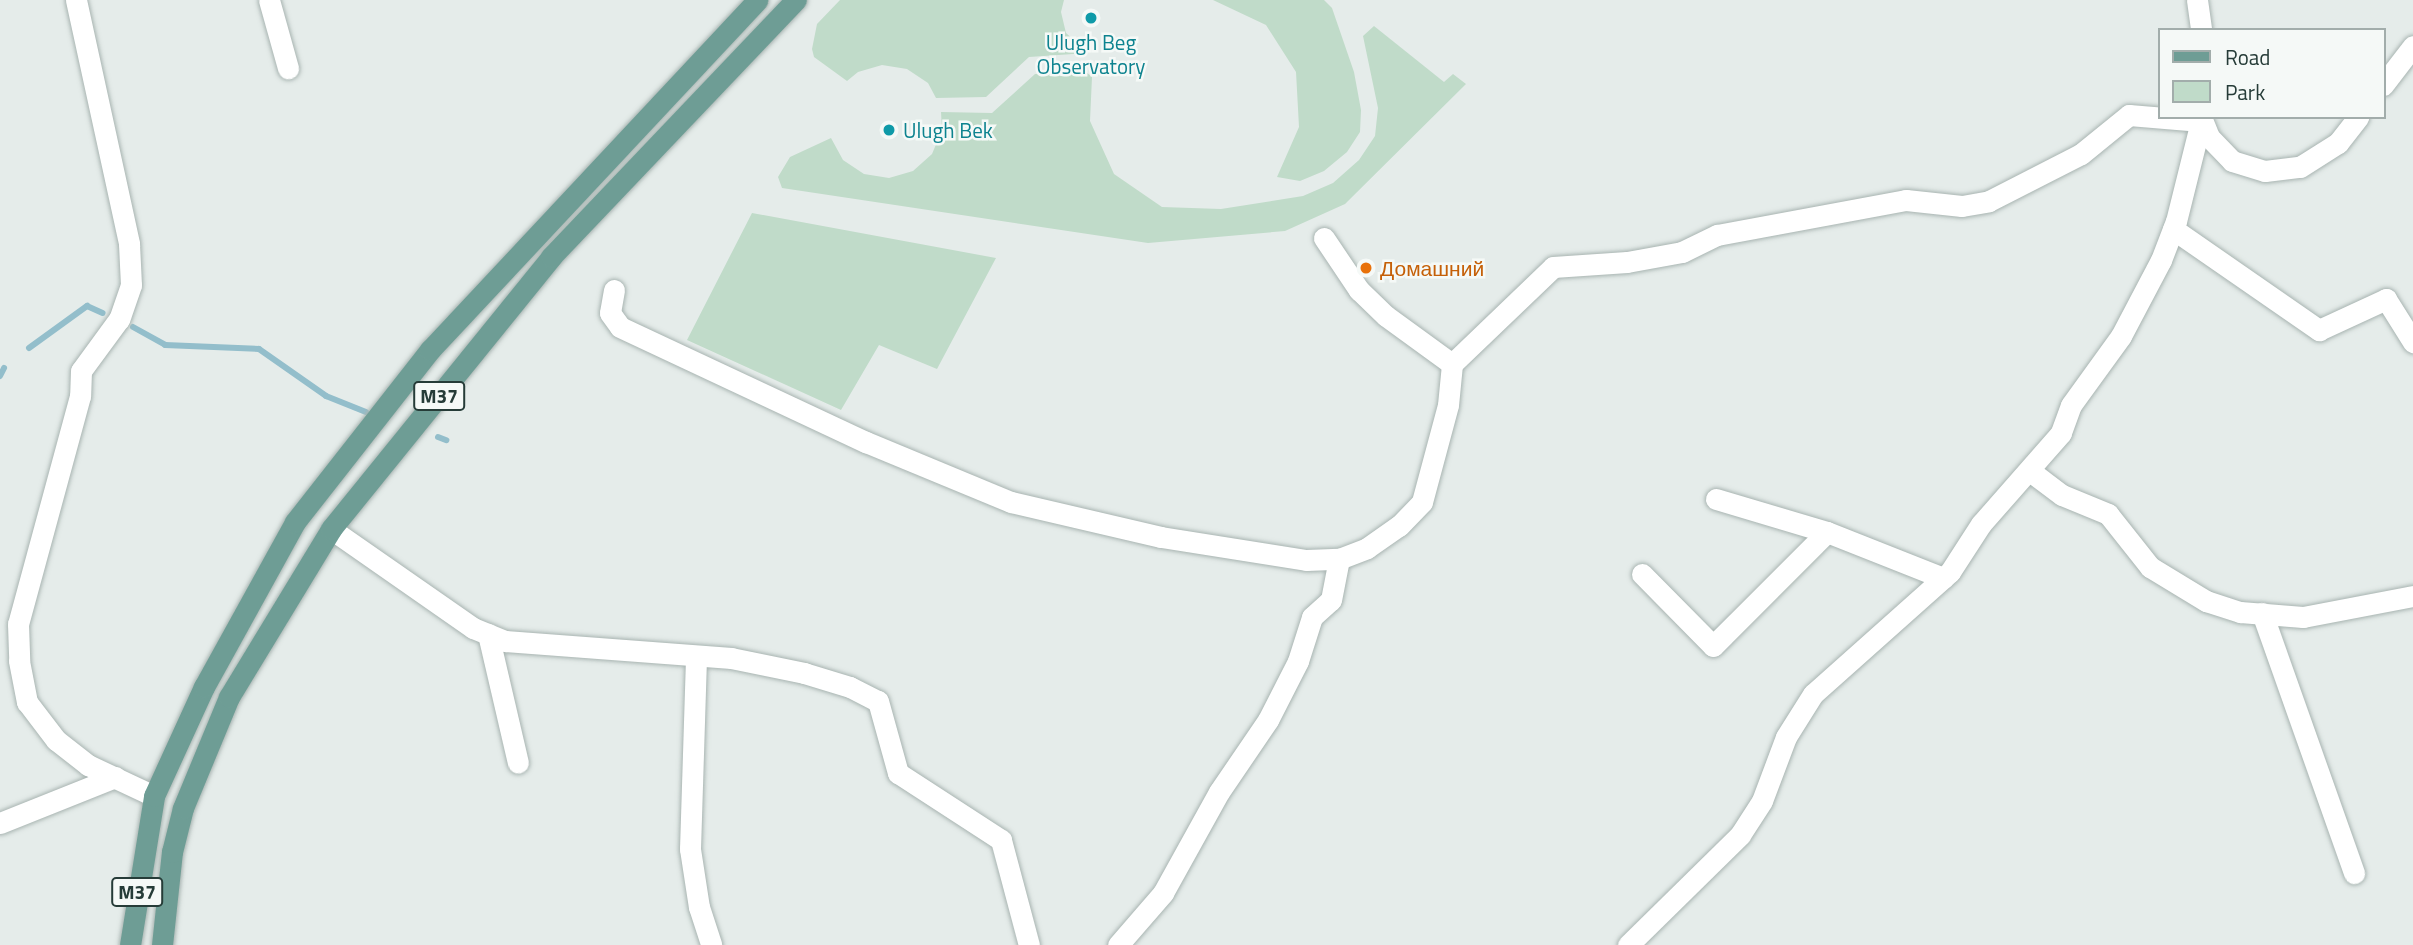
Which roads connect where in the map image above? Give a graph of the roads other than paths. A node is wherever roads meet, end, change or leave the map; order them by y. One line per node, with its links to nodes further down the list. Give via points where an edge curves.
1 (76, 0): 30 (street, via 129,244 131,285 119,319 81,371 80,396 18,624 19,661 27,702 56,740 88,765)
2 (269, 0): 8 (street)
3 (757, 0): 31 (main road, M37, via 430,350 295,522 204,687)
4 (796, 0): 20 (main road, M37, via 578,227)
5 (2197, 0): 6 (street)
6 (2201, 28)
7 (2413, 46): 9 (street)
8 (288, 68)
9 (2385, 82)
10 (2158, 117): 17 (street, via 2129,115 2081,155 1989,201 1962,206 1906,200 1717,235 1671,254 1553,267)
11 (2201, 119): 12 (street, via 2232,161 2265,171 2300,167 2338,143); 13 (street)
12 (2356, 119)
13 (2173, 229): 16 (street, via 2319,330 2386,299); 18 (street, via 2121,336 2071,405 2061,433)
14 (1324, 238): 17 (street, via 1359,290 1386,316)
15 (614, 290): 22 (street, via 610,313 620,327 866,442 1011,502 1161,537 1306,560)
16 (2413, 342)
17 (1452, 364): 22 (street, via 1448,404 1422,502 1378,541)
18 (2030, 471): 24 (street, via 1981,524); 26 (street, via 2062,495 2108,514 2150,567 2181,588 2206,601)
19 (1716, 499): 21 (street)
20 (331, 529): 27 (street); 34 (main road, M37, via 229,697 183,808 172,852)
21 (1827, 532): 23 (street, via 1713,646); 24 (street)
22 (1339, 559): 38 (street, via 1331,600 1312,617 1298,662 1268,720 1219,792 1163,892)
23 (1642, 574)
24 (1943, 578): 39 (street, via 1813,694 1786,737 1762,801 1740,835)
25 (2413, 596): 26 (street, via 2303,617)
26 (2262, 613): 33 (street)
27 (488, 634): 28 (street, via 505,641); 29 (street)
28 (696, 658): 36 (street, via 690,849 699,907); 37 (street, via 731,658 804,673 878,701 898,773 1001,840)
29 (518, 763)
30 (115, 778): 31 (street); 32 (street)
31 (154, 796): 35 (main road, M37)
32 (0, 823)
33 (2354, 873)
34 (163, 944)
35 (130, 945)
36 (711, 945)
37 (1028, 945)
38 (1118, 945)
39 (1628, 945)

